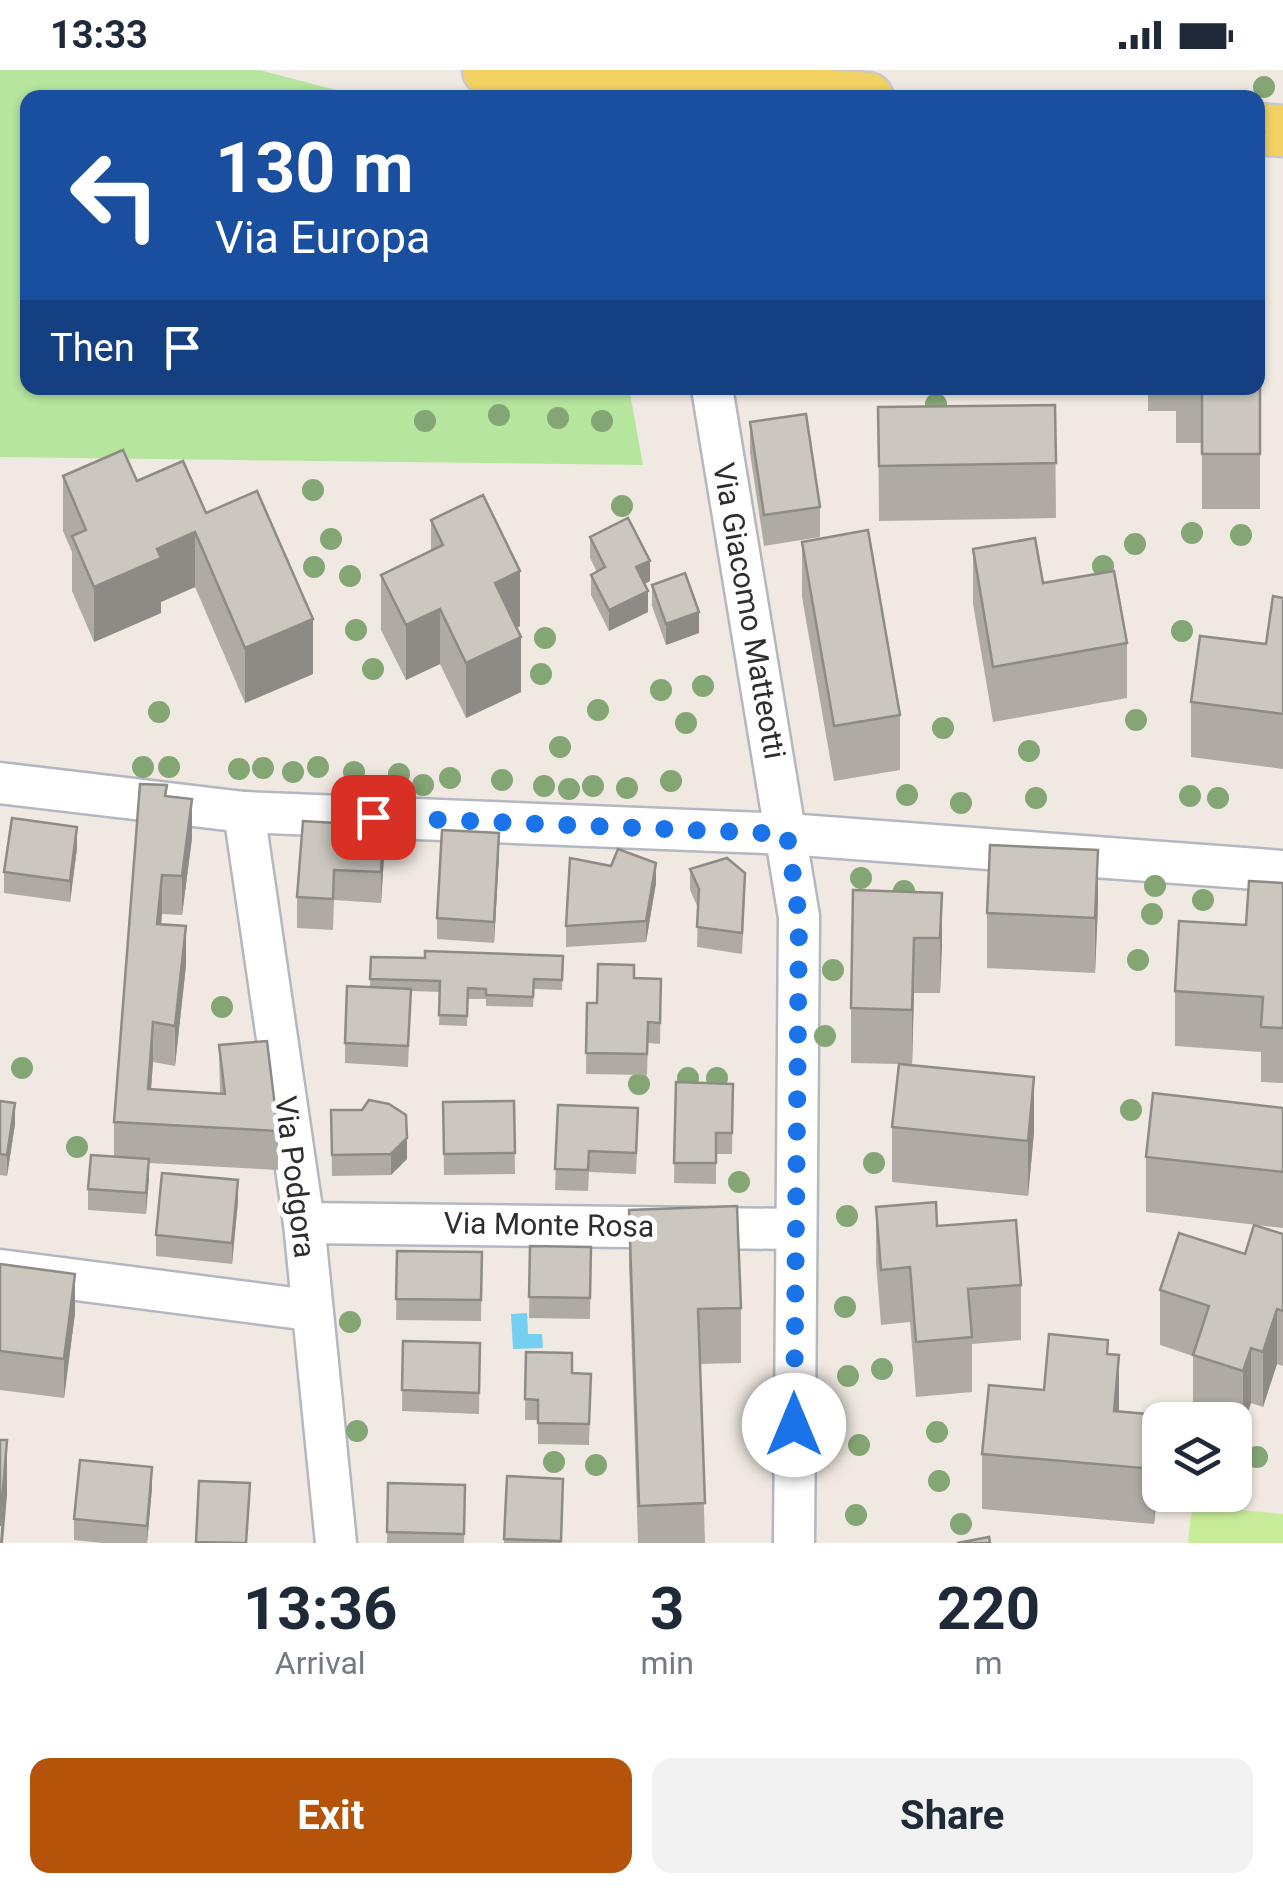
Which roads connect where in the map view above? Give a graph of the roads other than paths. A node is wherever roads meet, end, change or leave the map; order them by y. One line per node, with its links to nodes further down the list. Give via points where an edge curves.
1 (494, 71): 2 (main road)
2 (678, 90)
3 (713, 395): 6 (street, Via Giacomo Matteotti)
4 (0, 782): 5 (street)
5 (244, 812): 6 (street); 8 (street, Via Podgora)
6 (787, 834): 7 (street); 9 (street, Via Giacomo Matteotti, via 799,917)
7 (1283, 871)
8 (304, 1223): 9 (street, Via Monte Rosa); 11 (street, Via Podgora)
9 (794, 1229): 13 (street, Via Giacomo Matteotti)
10 (0, 1270): 11 (street)
11 (309, 1310): 12 (street, Via Podgora)
12 (336, 1543)
13 (794, 1543)

